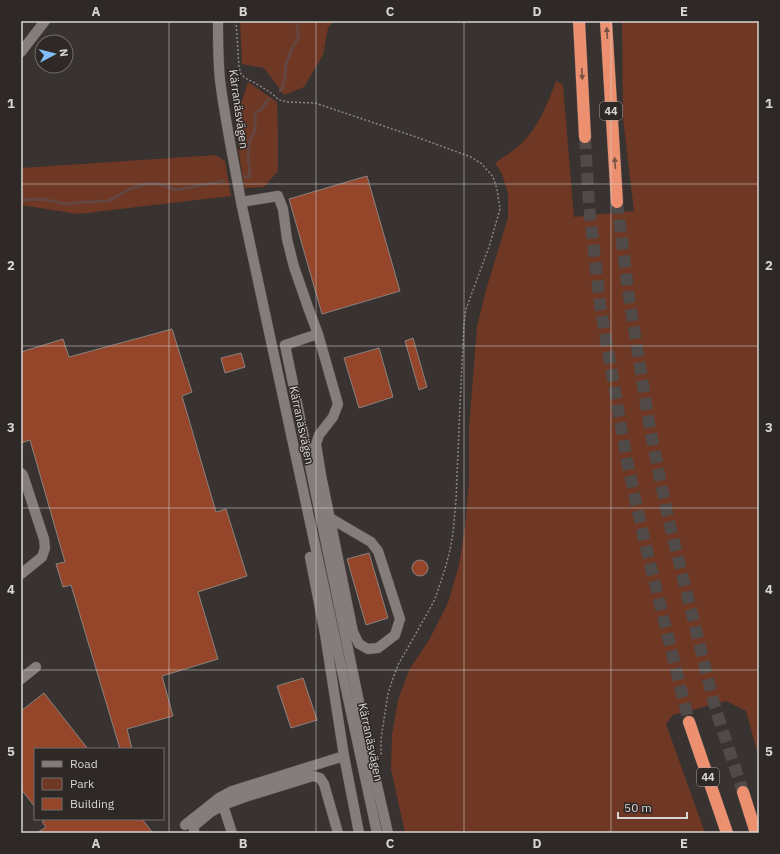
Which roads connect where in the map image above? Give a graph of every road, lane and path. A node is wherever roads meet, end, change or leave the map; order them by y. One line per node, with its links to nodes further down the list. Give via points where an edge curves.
1 (45, 21): 6 (street)
2 (218, 21): 8 (street, Kärranäsvägen)
3 (236, 21): 7 (path, via 238,67)
4 (579, 21): 9 (highway, 44, one-way to 9)
5 (606, 21): 11 (highway, 44, one-way to 5)
6 (21, 52)
7 (241, 74): 8 (path); 21 (path, via 279,100 315,103 471,157 482,164 493,177 497,189 500,209 489,248 466,309 464,324 456,500 450,550 435,599 398,664 392,681 381,739)
8 (220, 78): 10 (street, Kärranäsvägen)
9 (585, 137)
10 (241, 202): 12 (street, via 278,196 283,209 294,267); 13 (street, Kärranäsvägen)
11 (617, 202)
12 (318, 334): 15 (street, via 338,404 316,444); 30 (street, via 285,345 366,739)
13 (278, 375): 20 (street, via 276,388 322,619); 29 (street, Kärranäsvägen)
14 (21, 473): 16 (street, via 45,548 42,557)
15 (330, 518): 15 (street, via 353,632 359,644 368,649 378,648 395,635 400,619 378,551 372,542)
16 (21, 574)
17 (36, 667): 18 (street)
18 (21, 679)
19 (689, 722): 31 (highway, 44)
20 (344, 756): 24 (street, via 232,791); 28 (street)
21 (381, 758)
22 (743, 792): 32 (highway)
23 (224, 805): 25 (street, via 194,826); 26 (street); 27 (street, via 313,776 320,778 324,784)
24 (185, 825)
25 (194, 833)
26 (232, 833)
27 (338, 833)
28 (359, 833)
29 (377, 833)
30 (388, 833)
31 (727, 833)
32 (756, 833)

